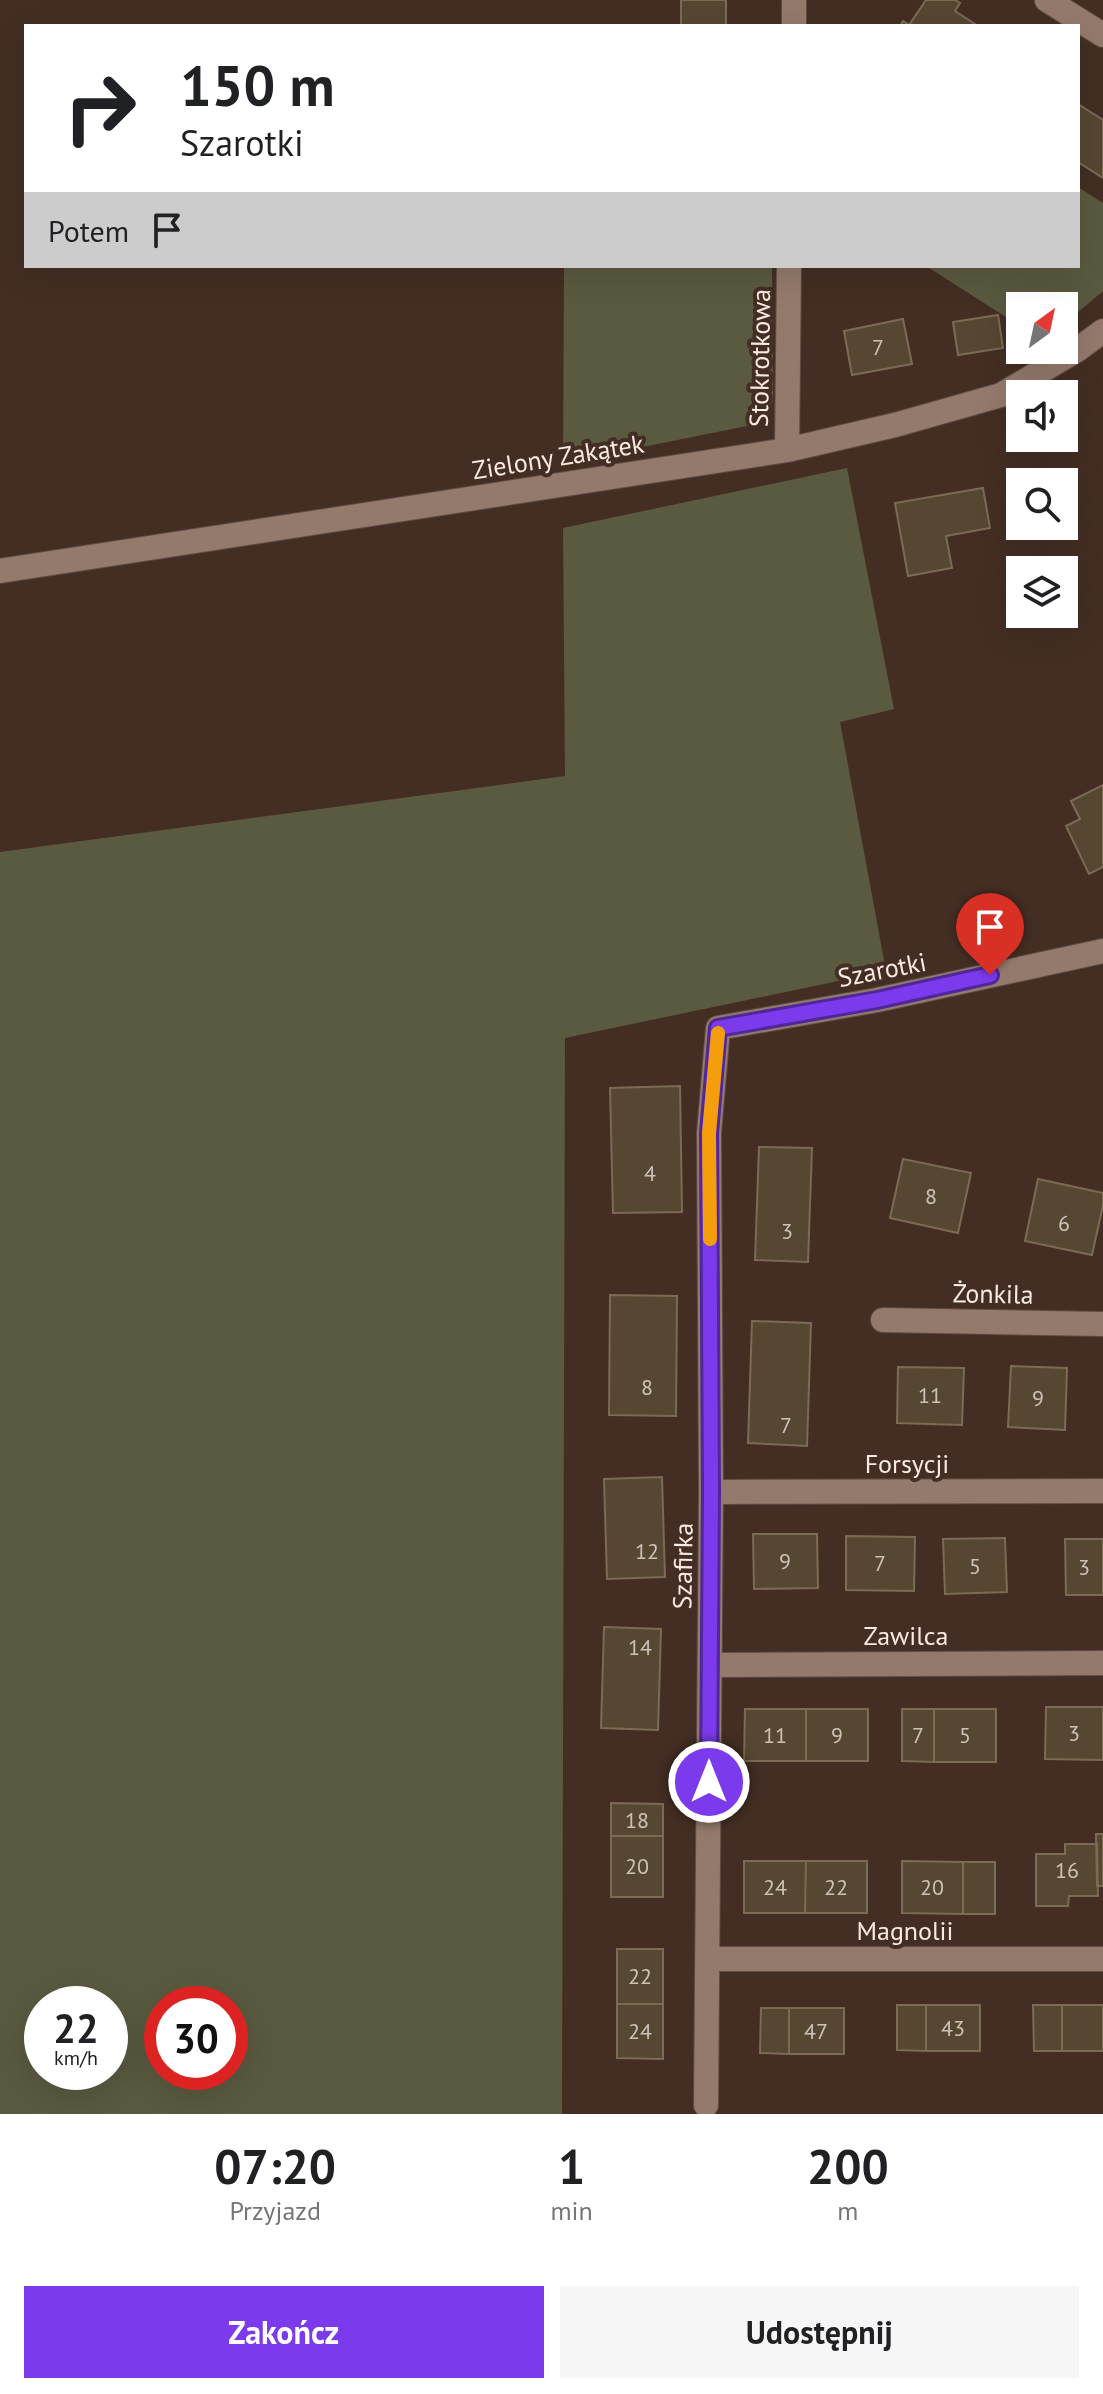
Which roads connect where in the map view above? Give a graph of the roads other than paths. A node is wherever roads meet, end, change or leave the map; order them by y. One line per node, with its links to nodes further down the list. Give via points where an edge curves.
1 (794, 0): 3 (street)
2 (1047, 0): 4 (street)
3 (794, 24)
4 (1103, 35)
5 (789, 268): 7 (street, Stokrotkowa)
6 (1103, 331): 7 (street, Zielony Zakątek, via 1001,395)
7 (787, 450): 8 (street, Zielony Zakątek)
8 (0, 571)
9 (1103, 951): 10 (street, Szarotki)
10 (718, 1028): 14 (street, Szafirka, via 709,1133)
11 (883, 1320): 12 (street, Żonkila)
12 (1103, 1324)
13 (1103, 1491): 14 (street, Forsycji)
14 (711, 1492): 16 (street, Szafirka)
15 (1103, 1663): 16 (street, Zawilca)
16 (710, 1665): 17 (street, Szafirka)
17 (708, 1959): 18 (street, Magnolii); 19 (street, Szafirka)
18 (1103, 1959)
19 (706, 2105)

